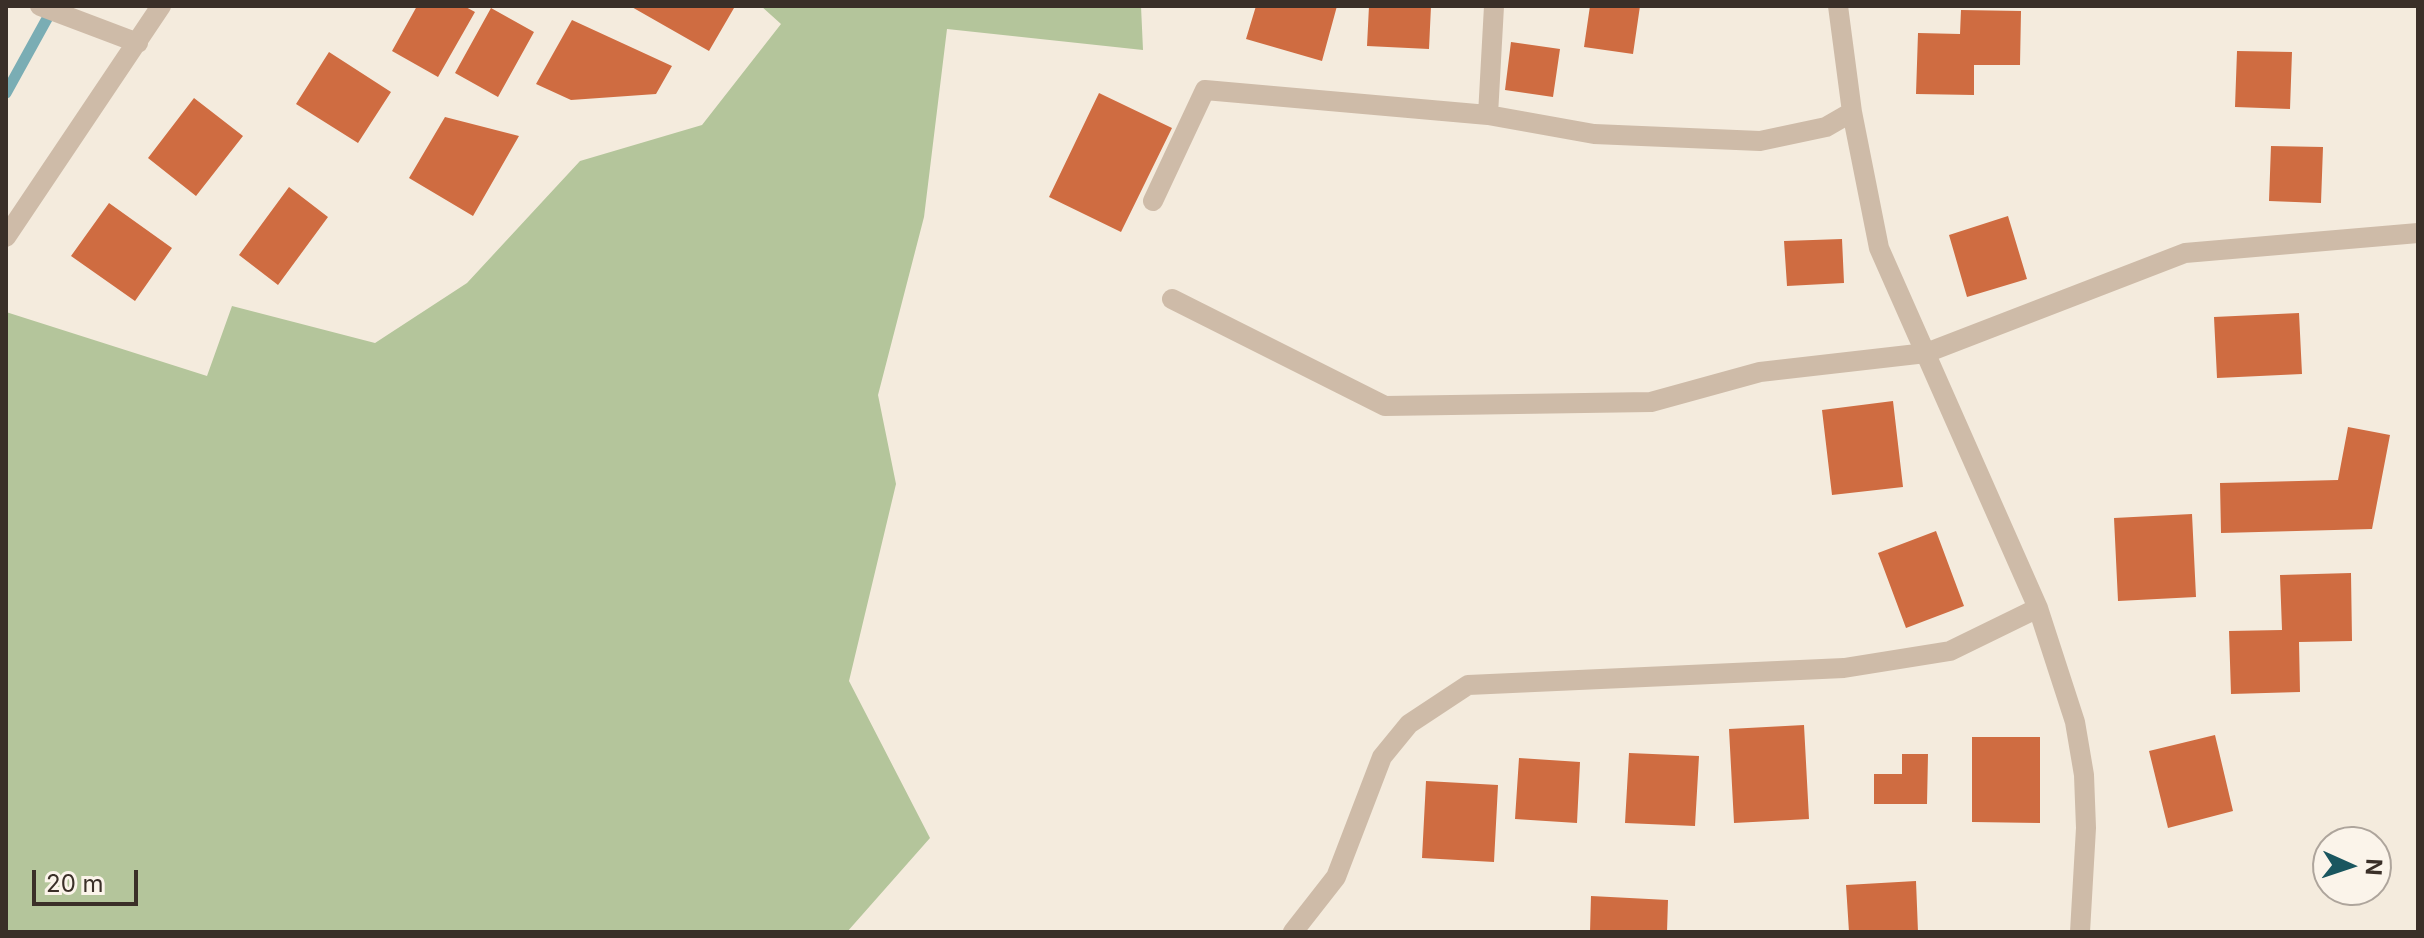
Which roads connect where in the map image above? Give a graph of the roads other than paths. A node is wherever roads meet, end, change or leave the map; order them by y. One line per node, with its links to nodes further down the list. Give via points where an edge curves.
1 (40, 6): 5 (street)
2 (161, 6): 5 (street)
3 (1494, 6): 7 (street)
4 (1838, 6): 6 (street)
5 (138, 43): 10 (street)
6 (1852, 112): 7 (street, via 1826,127 1760,141 1594,134); 12 (street, via 1879,248)
7 (1488, 115): 8 (street, via 1205,90)
8 (1153, 201)
9 (2418, 233): 12 (street, via 2185,253)
10 (6, 237)
11 (1172, 299): 12 (street, via 1385,406 1651,402 1760,372)
12 (1926, 353): 13 (street)
13 (2038, 608): 14 (street, via 1950,651 1844,668 1468,685 1409,724 1382,757 1336,877); 15 (street, via 2075,722 2084,775)
14 (1293, 932)
15 (2080, 932)

